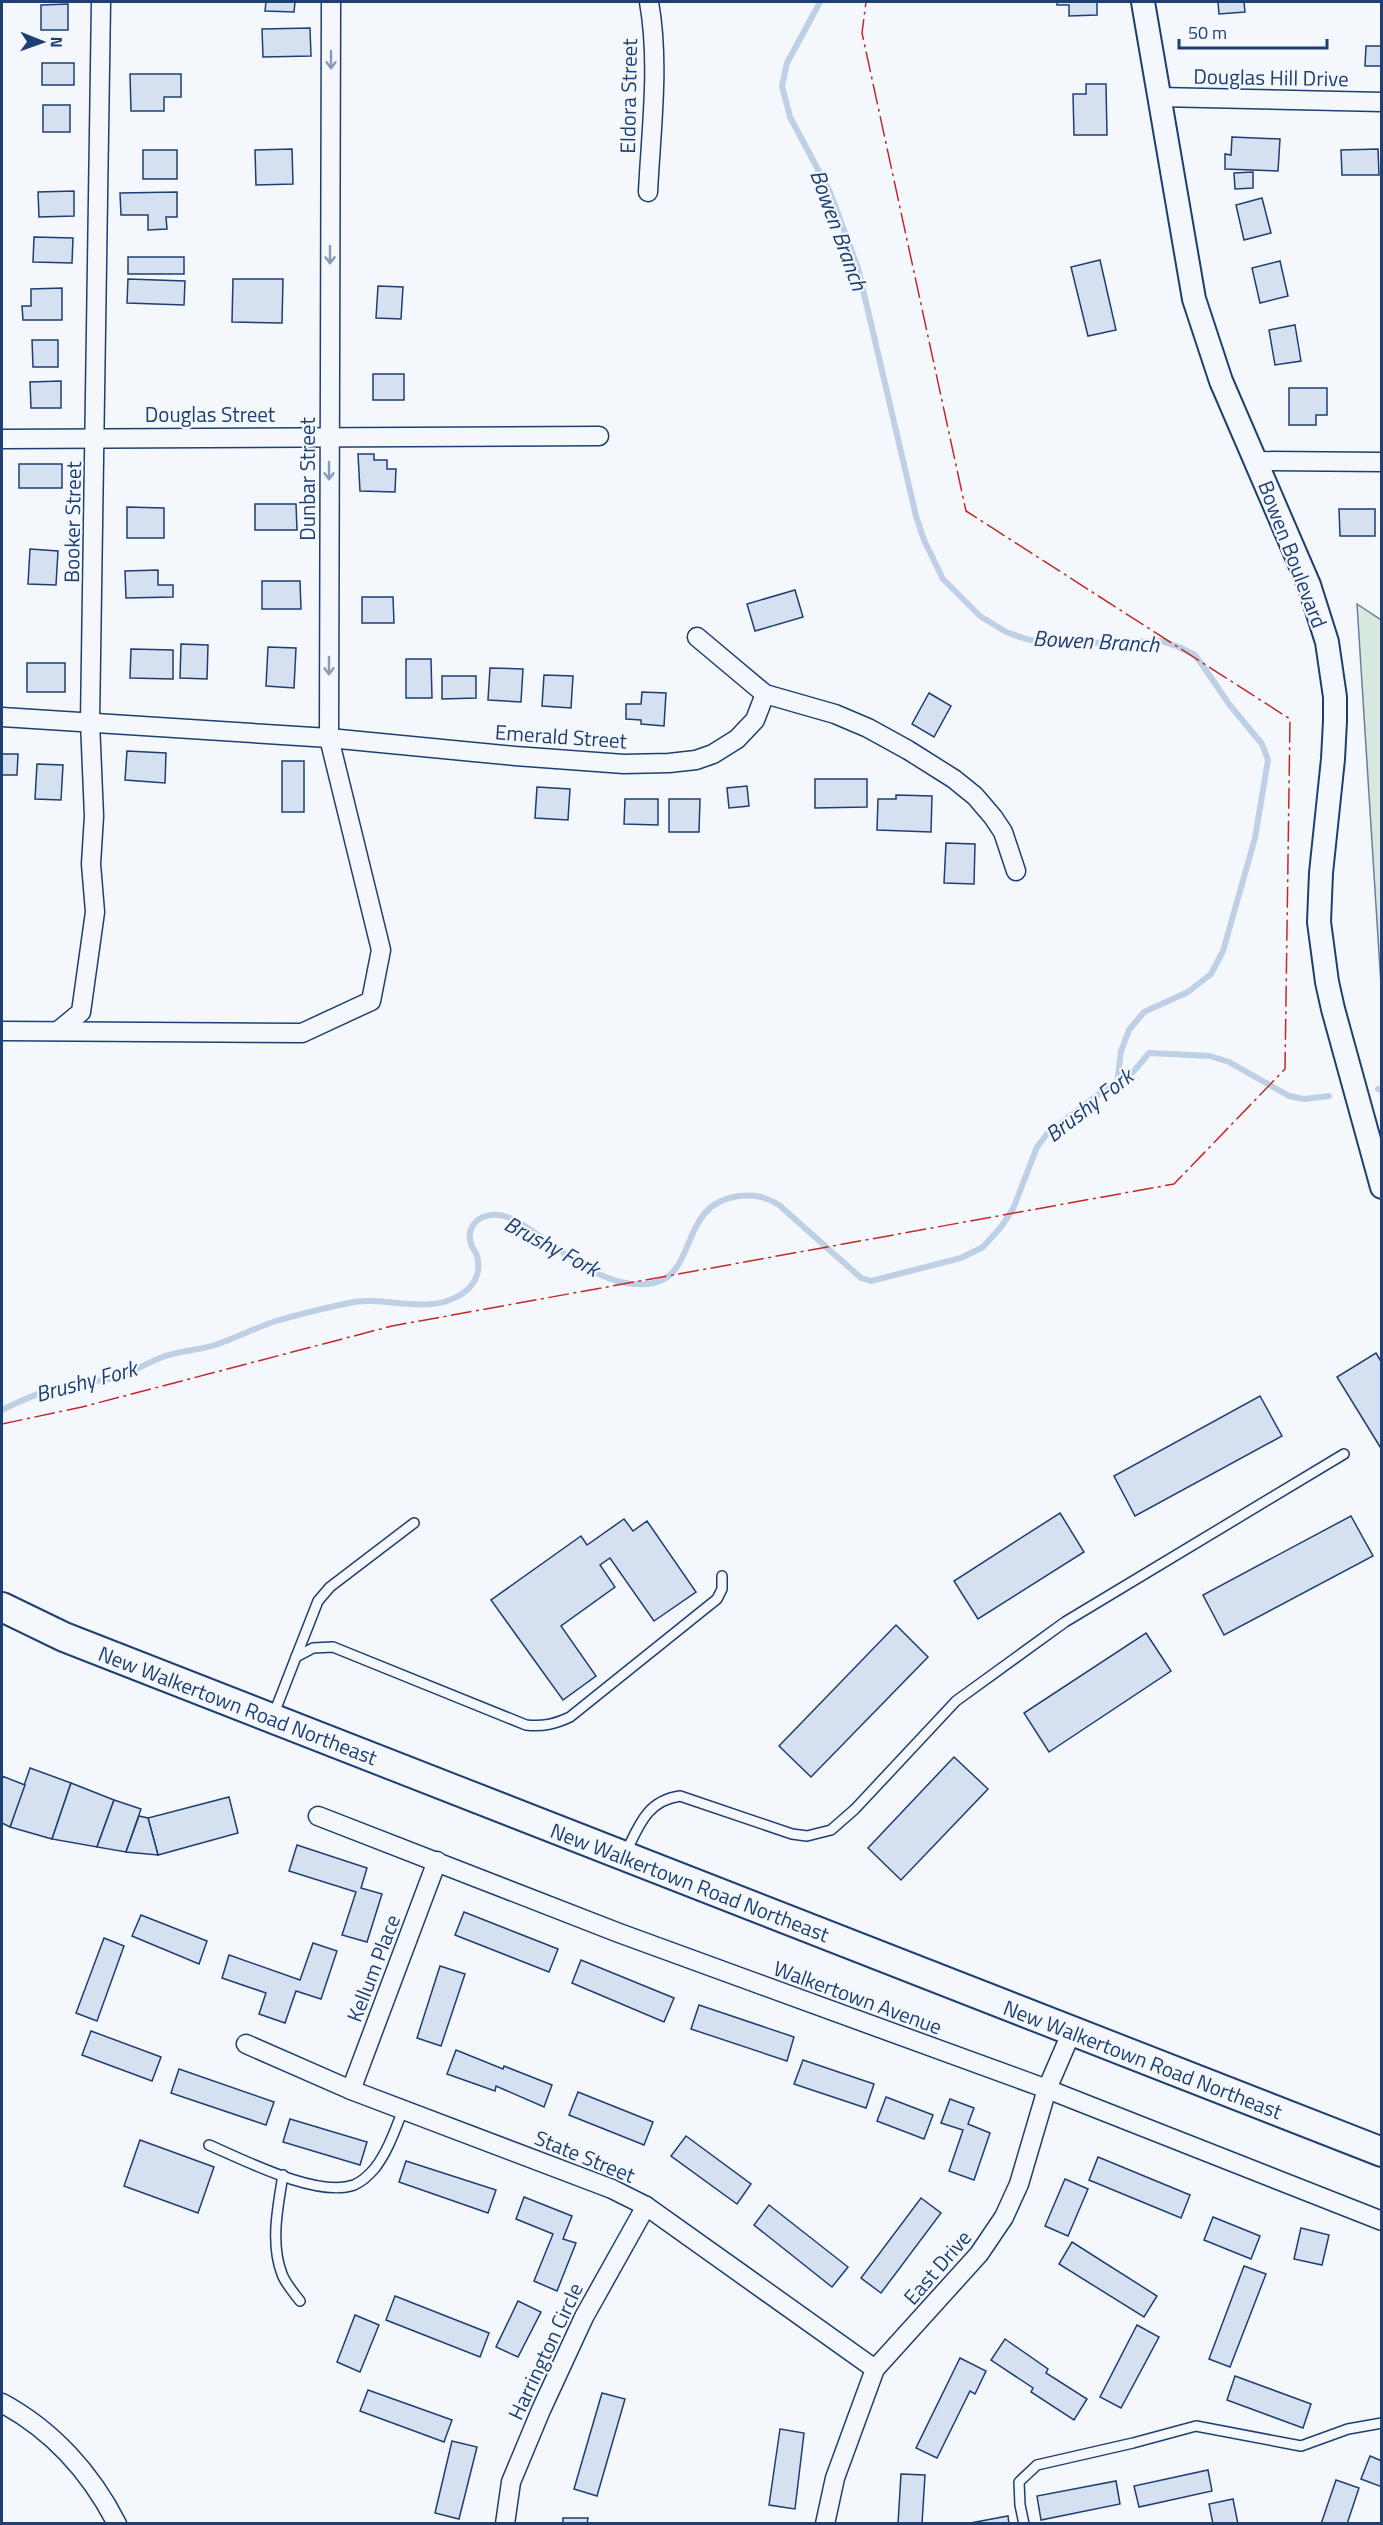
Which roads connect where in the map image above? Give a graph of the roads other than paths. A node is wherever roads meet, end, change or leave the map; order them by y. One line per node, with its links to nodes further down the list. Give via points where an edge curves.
1 (101, 2): 9 (street, Booker Street)
2 (331, 2): 10 (street, Dunbar Street, one-way to 10)
3 (649, 2): 7 (street, Eldora Street, via 653,64)
4 (1143, 2): 5 (street, Bowen Boulevard)
5 (1159, 97): 6 (street, Douglas Hill Drive); 12 (street, Bowen Boulevard, via 1194,299 1221,381)
6 (1382, 102)
7 (648, 192)
8 (599, 436): 10 (street, Douglas Street)
9 (96, 437): 10 (street, Douglas Street); 11 (street, Douglas Street); 17 (street, Booker Street)
10 (329, 437): 18 (street, Dunbar Street, one-way to 18)
11 (2, 439)
12 (1256, 461): 13 (street); 22 (street, Bowen Boulevard, via 1309,585 1327,642 1335,721 1319,922 1331,1000)
13 (1382, 462)
14 (697, 637): 15 (street)
15 (765, 694): 18 (street, Emerald Street, via 750,728 737,739 713,754 669,763 624,764 515,756); 19 (street, via 868,728 954,779 993,817 1003,832)
16 (2, 717): 17 (street, Emerald Street)
17 (90, 722): 18 (street, Emerald Street); 21 (street, Booker Street, via 95,912 81,1012)
18 (329, 738): 21 (street, Dunbar Street, via 381,950 371,1001 302,1033)
19 (1016, 871)
20 (2, 1031): 21 (street)
21 (58, 1031)
22 (1382, 1187)
23 (1344, 1454): 30 (lane, via 1065,1622 1004,1665 956,1701 831,1830 807,1836 792,1834 680,1796 664,1799 650,1808)
24 (414, 1523): 27 (lane, via 330,1587 318,1601)
25 (722, 1576): 27 (lane, via 717,1599 570,1717 555,1724 526,1725 333,1647 313,1648)
26 (2, 1607): 28 (main road, New Walkertown Road Northeast, via 64,1637)
27 (296, 1657): 28 (lane)
28 (272, 1719): 30 (main road, New Walkertown Road Northeast)
29 (318, 1816): 31 (street, Walkertown Avenue)
30 (624, 1856): 32 (main road, New Walkertown Road Northeast)
31 (437, 1861): 34 (street, Walkertown Avenue, via 618,1933); 35 (street, Kellum Place)
32 (1072, 2031): 34 (street, East Drive); 38 (main road, New Walkertown Road Northeast)
33 (246, 2044): 35 (street, State Street)
34 (1047, 2089): 41 (street, Walkertown Avenue); 43 (street, East Drive, via 1019,2184 1004,2217 979,2254)
35 (351, 2090): 36 (street, State Street)
36 (403, 2110): 39 (lane, via 375,2169 353,2185 309,2186); 40 (street, State Street, via 612,2189)
37 (209, 2145): 39 (lane)
38 (1382, 2152)
39 (283, 2175): 42 (lane, via 277,2211 278,2255 282,2275)
40 (646, 2206): 43 (street, State Street); 47 (street, Harrington Circle, via 584,2317 541,2410 511,2482)
41 (1382, 2221)
42 (300, 2301)
43 (875, 2369): 48 (street, East Drive, via 835,2478)
44 (2, 2403): 46 (street, via 37,2427 83,2469)
45 (1382, 2423): 49 (lane, via 1348,2429 1301,2446 1196,2426 1037,2465 1019,2482)
46 (117, 2523)
47 (505, 2523)
48 (825, 2523)
49 (1024, 2523)

